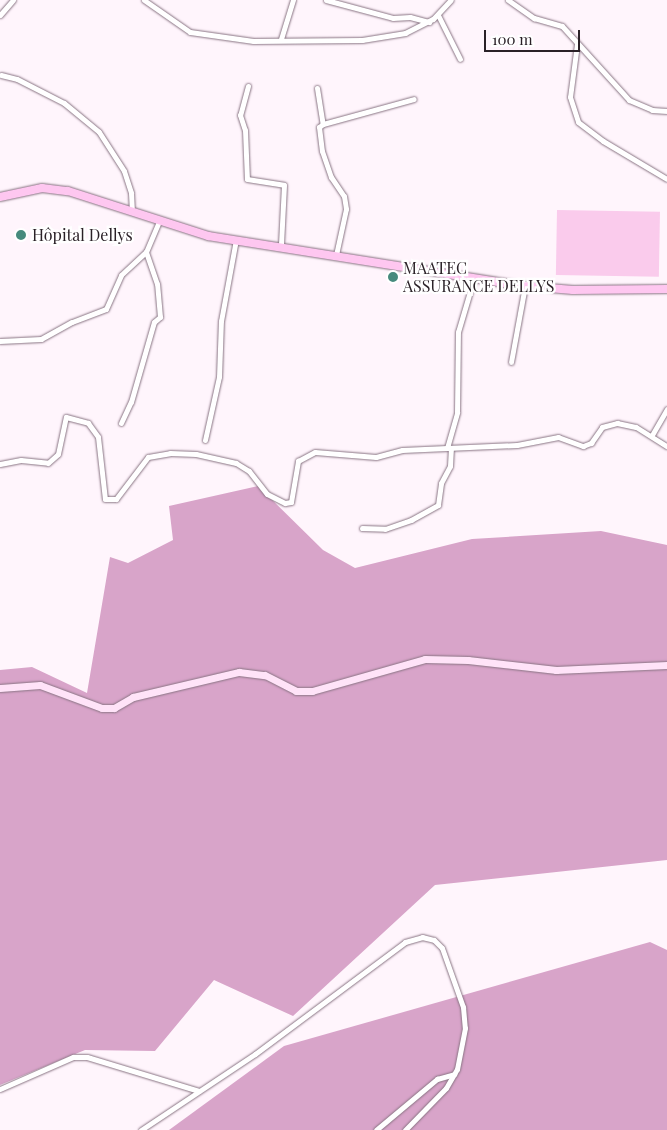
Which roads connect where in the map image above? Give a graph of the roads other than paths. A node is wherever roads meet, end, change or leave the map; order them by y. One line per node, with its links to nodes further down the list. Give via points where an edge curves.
1 (13, 0): 8 (street)
2 (144, 0): 11 (street, via 190,32 234,40)
3 (293, 0): 11 (street)
4 (326, 0): 7 (street)
5 (451, 0): 9 (street)
6 (508, 0): 12 (street, via 534,18 562,26)
7 (341, 3): 10 (street, via 393,18 410,17)
8 (0, 15)
9 (438, 15): 10 (street); 13 (street)
10 (429, 22): 11 (street, via 405,33 382,37)
11 (282, 39)
12 (577, 44): 18 (street, via 629,100 652,110); 20 (street, via 570,97 578,122 603,141)
13 (460, 59)
14 (0, 73): 22 (street, via 58,99 99,132 124,171 131,193)
15 (248, 86): 25 (street, via 240,115 246,130 247,179 284,185)
16 (317, 88): 19 (street)
17 (414, 99): 19 (street)
18 (667, 111)
19 (323, 124): 27 (street, via 319,127 322,151 331,176 344,196 346,209)
20 (667, 179)
21 (0, 197): 22 (main road, via 42,188 68,191)
22 (132, 211): 23 (main road)
23 (159, 222): 24 (main road, via 208,236); 26 (street)
24 (236, 239): 25 (main road); 36 (street, via 220,321 219,377)
25 (281, 245): 27 (main road)
26 (146, 252): 31 (street, via 121,275 110,305 104,310 72,322 40,340); 34 (street, via 157,284 160,317 154,322)
27 (336, 255): 28 (main road)
28 (474, 278): 29 (main road); 38 (street, via 458,332 458,412)
29 (525, 286): 30 (main road, via 573,290); 32 (street)
30 (667, 289)
31 (0, 341)
32 (512, 362)
33 (667, 409): 35 (street)
34 (121, 423)
35 (652, 435): 37 (street); 38 (street, via 617,423 602,427 586,446 558,437 517,445)
36 (205, 440)
37 (667, 446)
38 (449, 448): 39 (street, via 402,450 376,456 315,452 298,461 291,502 285,503 266,494 249,471 236,463 196,454 170,453 148,457 116,499 105,499 98,437 88,423 66,417 58,454 48,463 21,460); 40 (street, via 450,466 441,482 438,505 411,520 385,529)
39 (0, 464)
40 (362, 528)
41 (667, 665): 42 (street, via 556,670 468,660 425,659 312,691 296,691 265,675 238,672 133,697 108,708 90,706 40,685)
42 (0, 688)
43 (454, 1074): 45 (street, via 463,1049 463,1007 442,948 428,938 416,937); 47 (street, via 437,1079); 48 (street, via 446,1088)
44 (0, 1089): 45 (street, via 73,1057 87,1057)
45 (199, 1091): 46 (street)
46 (141, 1130)
47 (376, 1130)
48 (405, 1130)

